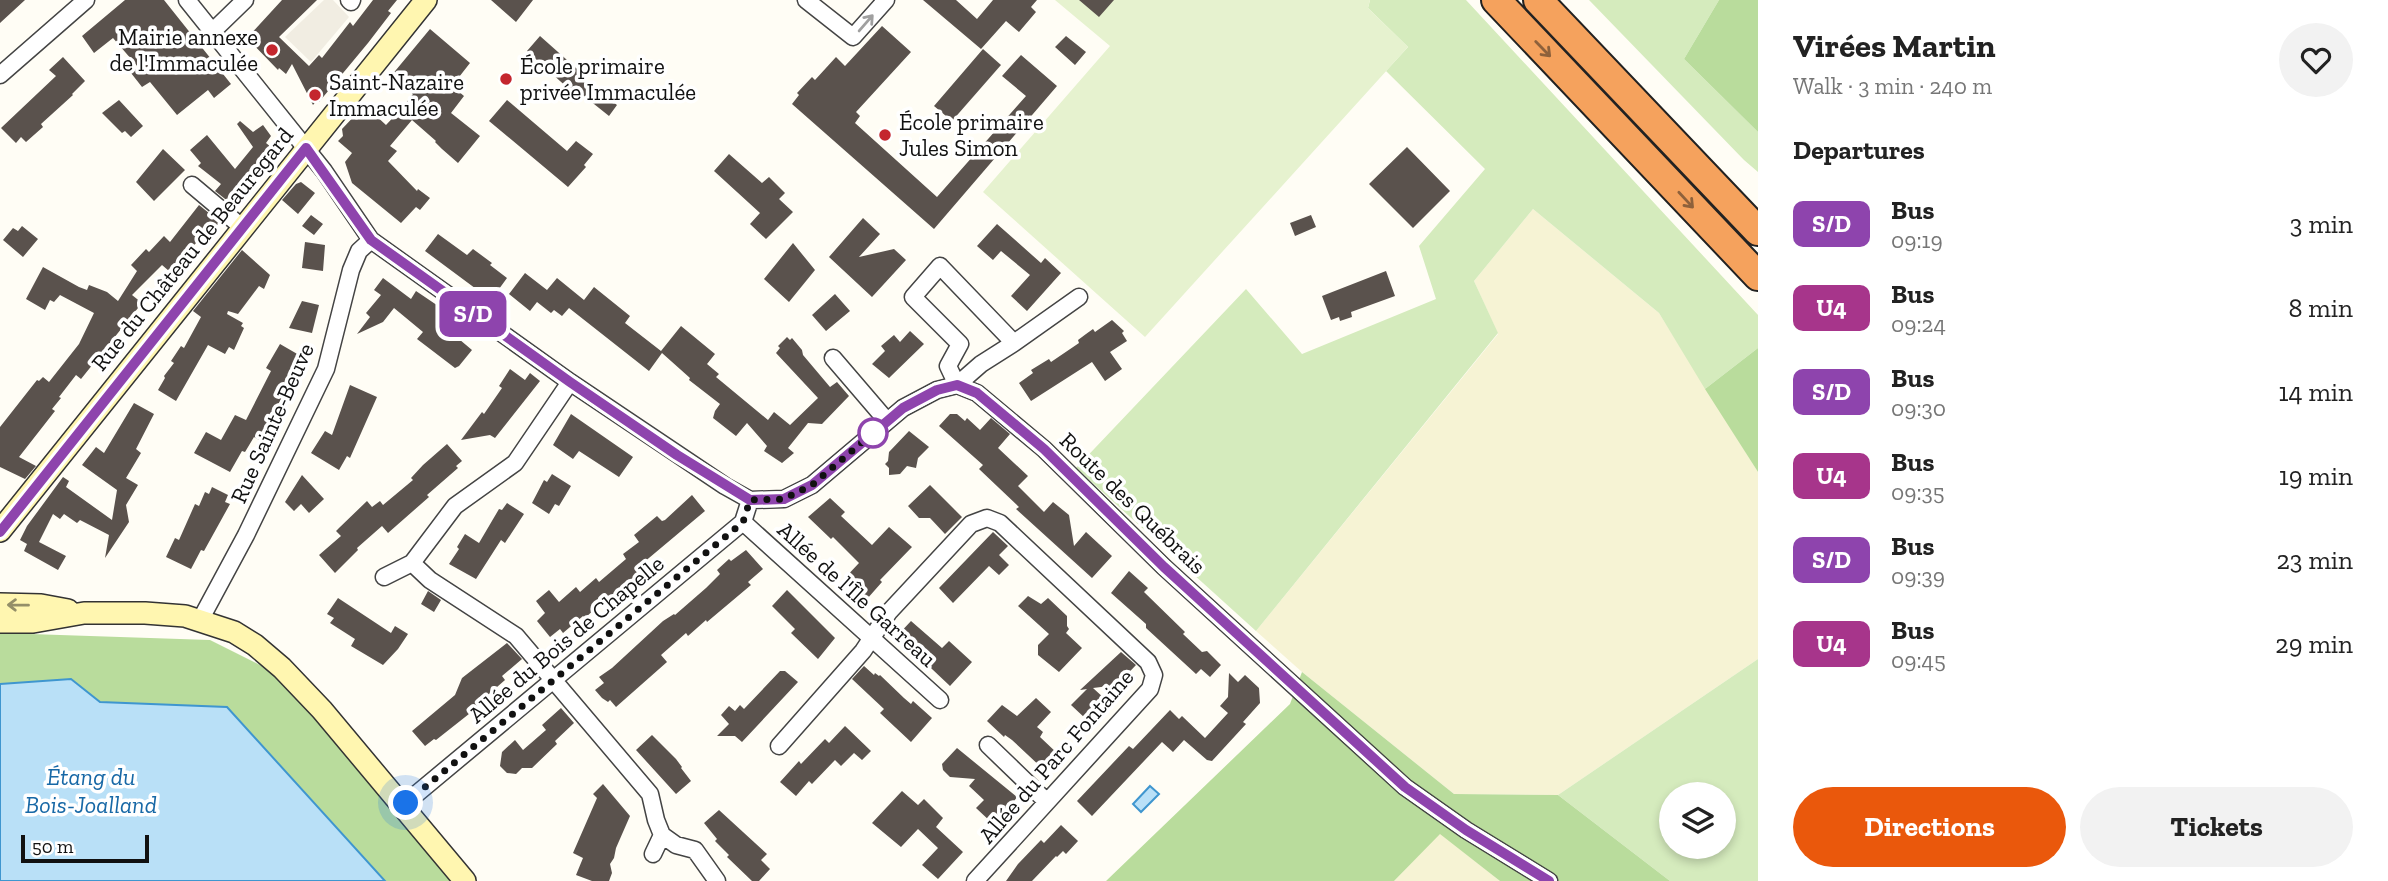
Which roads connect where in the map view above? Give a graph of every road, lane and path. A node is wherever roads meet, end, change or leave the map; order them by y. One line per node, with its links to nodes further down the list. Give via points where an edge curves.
1 (86, 0): 11 (street)
2 (187, 0): 10 (street)
3 (245, 0): 10 (street)
4 (426, 0): 12 (street, Rue du Château de Beauregard)
5 (806, 0): 6 (street, one-way to 6, via 853,37)
6 (886, 0)
7 (1496, 0): 18 (highway, one-way to 18)
8 (1538, 0): 9 (highway)
9 (1566, 29): 14 (highway, via 1608,51); 16 (highway)
10 (212, 32): 12 (street)
11 (0, 75)
12 (306, 148): 15 (street, Rue du Château de Beauregard); 17 (street)
13 (192, 185): 15 (street)
14 (1758, 202)
15 (243, 228): 29 (street, Rue du Château de Beauregard)
16 (1758, 231)
17 (371, 240): 24 (street); 34 (street, Rue Sainte-Beuve, via 359,251 351,270 326,369)
18 (1758, 276)
19 (1079, 297): 20 (street)
20 (1014, 343): 21 (street, via 940,266 913,297); 23 (street)
21 (960, 344): 23 (street); 25 (street, via 948,366)
22 (833, 358): 26 (street)
23 (981, 364): 25 (street)
24 (570, 382): 27 (street); 30 (street, via 515,463 455,506)
25 (957, 385): 26 (street, via 937,390); 48 (street, Route des Québrais, via 977,393 1044,449 1164,567 1405,787)
26 (887, 421): 27 (street, via 812,485 784,499)
27 (750, 500): 28 (street)
28 (743, 522): 36 (street, Allée de l'Île Garreau); 37 (street, Allée du Bois de Chapelle)
29 (0, 531)
30 (412, 563): 31 (street); 37 (street, via 430,580 516,636)
31 (384, 578)
32 (0, 604): 33 (street, one-way to 32)
33 (84, 613): 34 (street, via 145,613); 35 (street, via 33,622)
34 (204, 621): 42 (street, via 234,632 282,668)
35 (0, 622)
36 (871, 637): 38 (street, Allée de l'Île Garreau); 40 (street); 41 (street, Allée du Parc Fontaine, via 971,524 987,518 1000,523 1148,662 1154,675 1150,689)
37 (553, 679): 42 (street, Allée du Bois de Chapelle); 43 (street, via 650,794)
38 (940, 701)
39 (988, 745): 41 (street)
40 (779, 746)
41 (1047, 802): 47 (street, Allée du Parc Fontaine)
42 (402, 806): 45 (street)
43 (662, 835): 44 (street); 46 (street, via 695,850)
44 (653, 854)
45 (465, 881)
46 (717, 881)
47 (975, 881)
48 (1549, 881)

